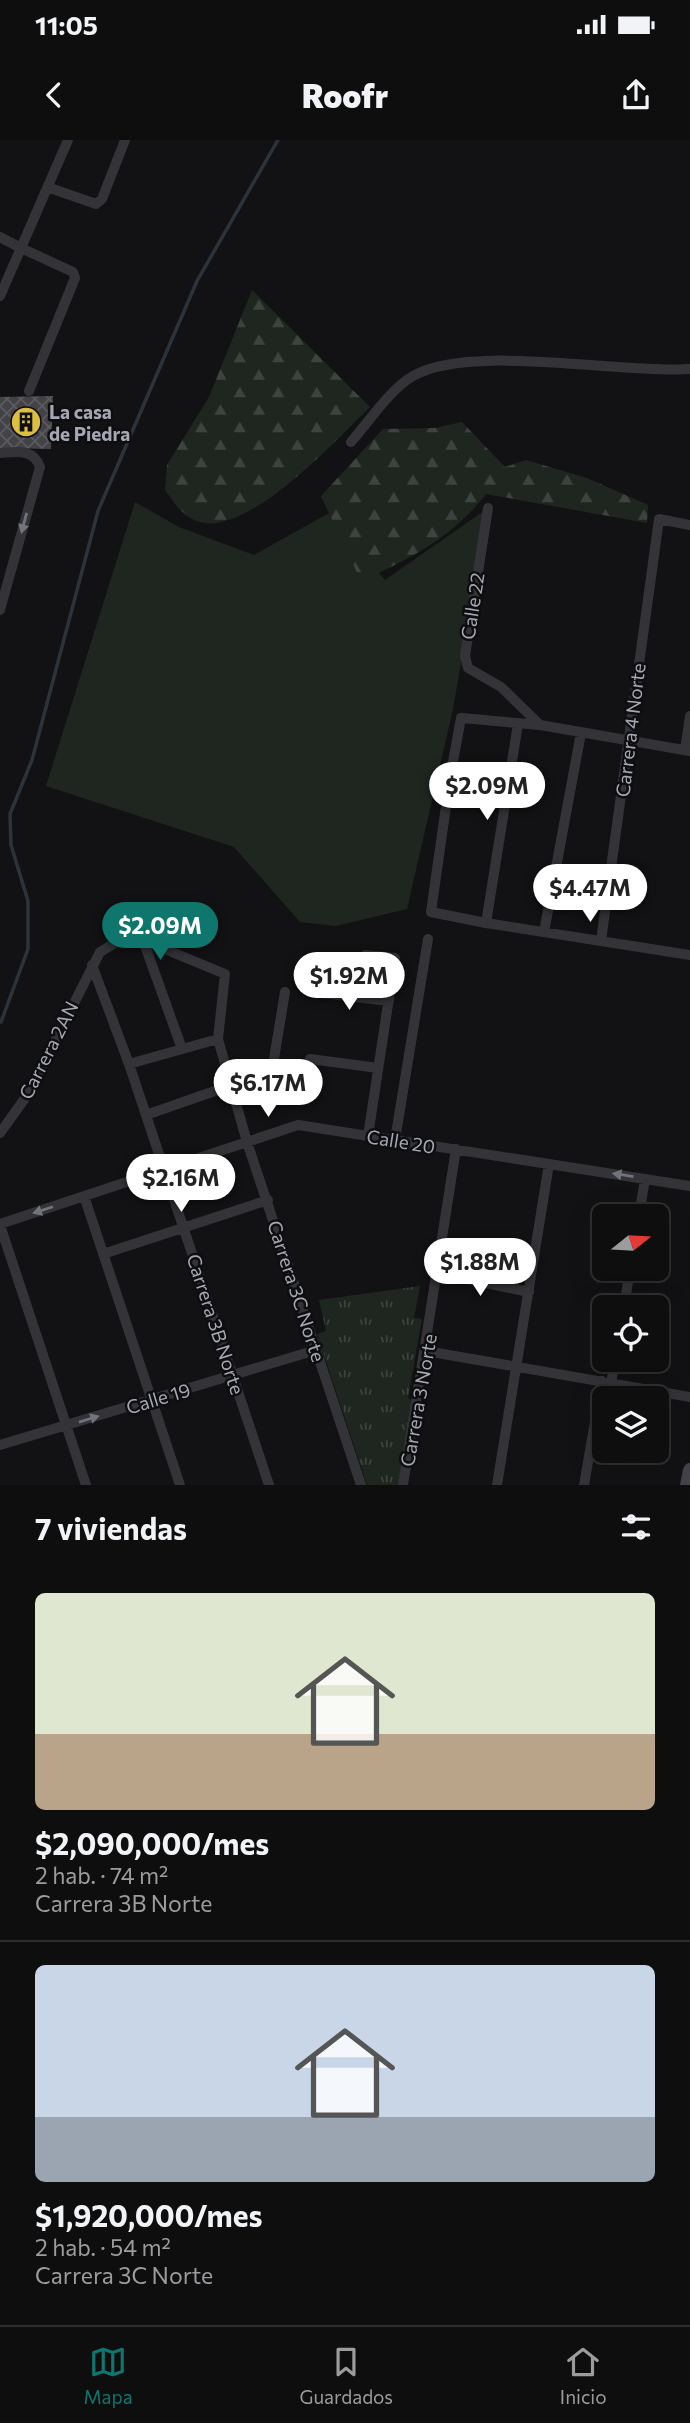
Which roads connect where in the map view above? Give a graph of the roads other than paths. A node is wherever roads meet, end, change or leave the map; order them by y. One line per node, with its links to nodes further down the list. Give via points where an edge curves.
1 (68, 140): 3 (street)
2 (125, 140): 3 (street, via 102,200 96,204)
3 (50, 188): 5 (street)
4 (0, 237): 5 (street)
5 (21, 248): 6 (street); 8 (street, via 73,272 75,278)
6 (0, 296)
7 (690, 369): 9 (street, via 530,362 449,365 414,376)
8 (29, 391)
9 (351, 442)
10 (0, 453): 13 (street, one-way to 13, via 27,452 40,467)
11 (488, 508): 16 (street, Calle 22, via 466,663 474,674 501,687)
12 (690, 525): 18 (street, Carrera 4 Norte, via 659,519)
13 (0, 610)
14 (690, 716): 19 (street)
15 (518, 724): 16 (street); 20 (street, via 461,718); 21 (street)
16 (540, 725): 17 (street)
17 (582, 733): 18 (street); 23 (street)
18 (629, 743): 19 (street); 26 (street, Carrera 4 Norte)
19 (688, 750)
20 (450, 778): 21 (street); 22 (street, via 431,912)
21 (509, 787): 22 (street)
22 (486, 923): 23 (street)
23 (544, 932): 26 (street)
24 (428, 939): 42 (street)
25 (143, 940): 29 (street, via 120,940 100,952); 33 (street, Carrera 3C Norte, via 225,974); 34 (street)
26 (601, 941): 28 (street)
27 (365, 955): 32 (street, via 396,958)
28 (690, 955)
29 (92, 965): 36 (street, Carrera 3B Norte); 40 (street, Carrera 2AN, via 28,1094)
30 (285, 992): 38 (street, via 272,1072)
31 (312, 992): 32 (street)
32 (389, 1001): 37 (street)
33 (218, 1039): 34 (street); 38 (street, Carrera 3C Norte)
34 (182, 1049): 36 (street)
35 (310, 1059): 37 (street)
36 (129, 1064): 39 (street, Carrera 3B Norte)
37 (378, 1069): 41 (street)
38 (231, 1085): 39 (street); 43 (street, Carrera 3C Norte)
39 (146, 1115): 46 (street, Carrera 3B Norte)
40 (0, 1133)
41 (368, 1136): 42 (street, Calle 20); 43 (street, Calle 20, via 298,1125)
42 (395, 1140): 44 (street, Calle 20)
43 (247, 1142): 46 (street, Calle 20); 50 (street, Carrera 3C Norte)
44 (456, 1149): 45 (street, Calle 20); 55 (street, Carrera 3 Norte)
45 (549, 1164): 47 (street, Calle 20, one-way to 45); 56 (street)
46 (164, 1169): 49 (street, Calle 20); 53 (street, Carrera 3B Norte)
47 (645, 1179): 48 (street, Calle 20); 51 (street)
48 (690, 1186)
49 (84, 1196): 52 (street, Calle 20, one-way to 52); 54 (street)
50 (268, 1200): 53 (street); 57 (street, Carrera 3C Norte)
51 (641, 1204)
52 (0, 1224): 65 (street)
53 (184, 1229): 54 (street); 61 (street, Carrera 3B Norte)
54 (103, 1254): 64 (street)
55 (438, 1273): 56 (street); 58 (street, Carrera 3 Norte)
56 (529, 1292): 59 (street)
57 (316, 1350): 61 (street, Calle 19); 71 (street, Carrera 3C Norte)
58 (426, 1351): 59 (street); 72 (street, Carrera 3 Norte)
59 (517, 1367): 62 (street); 73 (street)
60 (611, 1372): 62 (street)
61 (233, 1376): 64 (street, Calle 19); 70 (street, Carrera 3B Norte)
62 (607, 1382): 63 (street); 74 (street)
63 (690, 1396)
64 (152, 1400): 65 (street, Calle 19, one-way to 64); 69 (street)
65 (65, 1426): 66 (street, Calle 19); 68 (street)
66 (0, 1445)
67 (690, 1470): 75 (street)
68 (86, 1485)
69 (180, 1485)
70 (269, 1485)
71 (360, 1485)
72 (403, 1485)
73 (497, 1485)
74 (584, 1485)
75 (688, 1485)

